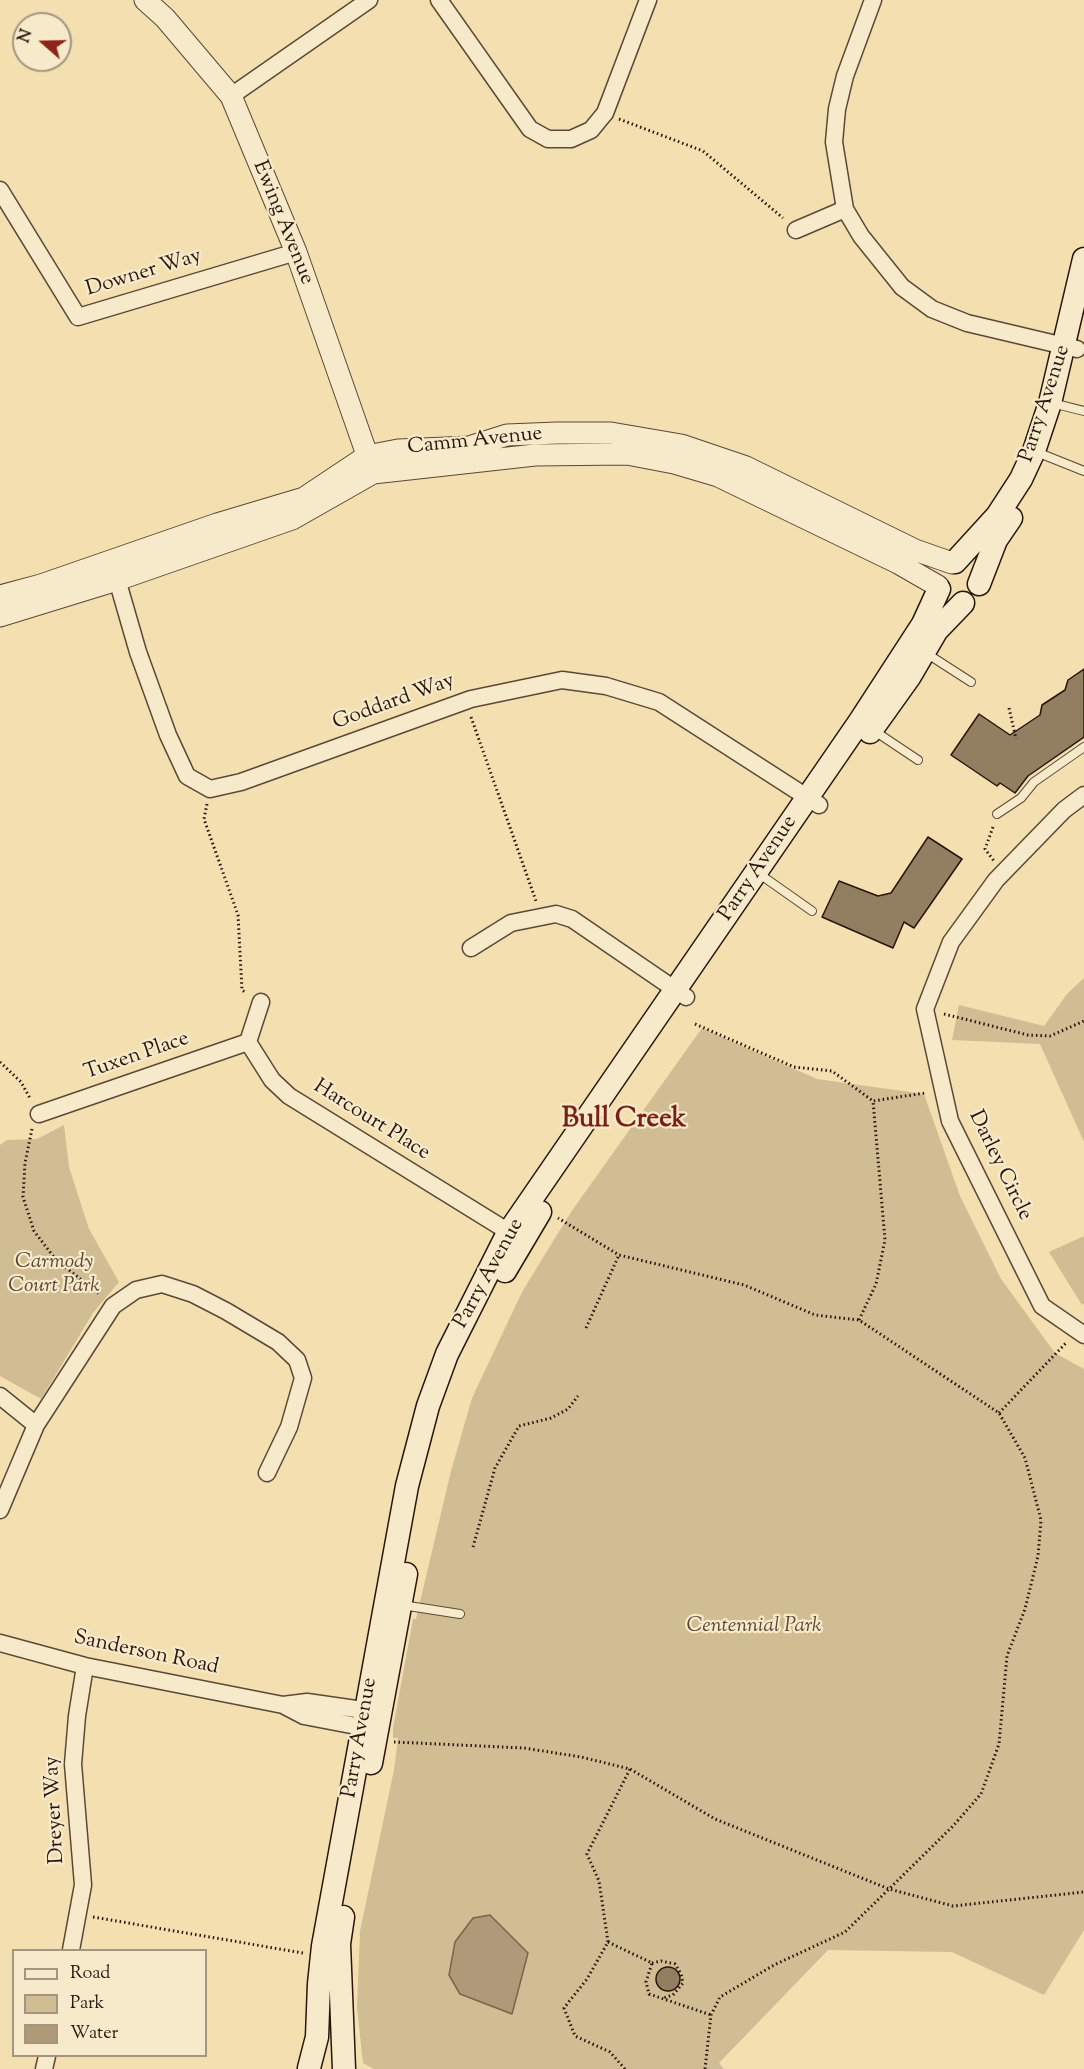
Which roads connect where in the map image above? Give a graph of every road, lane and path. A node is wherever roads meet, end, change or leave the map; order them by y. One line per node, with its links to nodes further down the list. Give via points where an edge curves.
1 (145, 0): 6 (street, Ewing Avenue)
2 (369, 0): 6 (street)
3 (439, 0): 7 (street, via 531,129 548,139 570,139 591,130)
4 (648, 0): 7 (street)
5 (873, 0): 9 (street, via 837,109 834,142)
6 (231, 96): 11 (street, Ewing Avenue)
7 (605, 113): 10 (path, via 704,151)
8 (0, 190): 11 (street, Downer Way, via 78,317)
9 (845, 209): 10 (street); 14 (street, via 879,262 932,309 967,323)
10 (796, 230)
11 (296, 252): 18 (street, Ewing Avenue)
12 (1084, 259): 13 (main road, Parry Avenue)
13 (1080, 314): 14 (main road, Parry Avenue)
14 (1071, 347): 15 (main road, Parry Avenue)
15 (1056, 404): 16 (lane); 17 (main road, Parry Avenue)
16 (1084, 411)
17 (1040, 452): 19 (lane); 20 (main road, Parry Avenue, via 997,516); 22 (main road, Parry Avenue, via 1036,483 996,540)
18 (370, 464): 20 (street, Camm Avenue, via 398,450 469,447 507,435 611,433 681,445 746,467 915,550); 21 (street, Camm Avenue, via 304,498 217,524); 23 (street, Camm Avenue, via 535,454 627,454 674,463 718,476 898,563)
19 (1084, 471)
20 (953, 562): 22 (main road, via 970,566); 23 (main road, via 940,572)
21 (114, 570): 24 (street, Camm Avenue); 26 (street, Camm Avenue); 35 (street, via 168,735 187,776)
22 (979, 584): 25 (main road, via 973,597)
23 (938, 587): 25 (main road, via 950,602); 31 (main road, Parry Avenue, via 923,624)
24 (0, 596)
25 (963, 603): 27 (main road, Parry Avenue, via 937,630)
26 (0, 616)
27 (925, 652): 28 (lane); 31 (main road, Parry Avenue)
28 (971, 682)
29 (466, 701): 35 (street, Goddard Way, via 241,782); 37 (street, Goddard Way, via 562,680 606,686 659,702); 42 (path)
30 (1010, 708): 32 (path)
31 (866, 725): 34 (lane); 37 (main road, Parry Avenue)
32 (1016, 739)
33 (1084, 747): 38 (lane, via 1034,782 1021,798)
34 (918, 760)
35 (210, 789): 45 (path, via 204,819 238,915 242,990)
36 (1084, 795): 39 (street)
37 (813, 801): 40 (main road, Parry Avenue)
38 (998, 814): 39 (path, via 985,849)
39 (1002, 873): 46 (street, via 951,942)
40 (763, 876): 41 (lane); 44 (main road, Parry Avenue)
41 (812, 911)
42 (541, 915): 43 (street, via 511,923); 44 (street, via 572,919)
43 (471, 948)
44 (681, 993): 55 (main road, Parry Avenue, via 623,1086)
45 (261, 1002): 49 (street)
46 (925, 1009): 47 (path, via 1028,1035 1050,1036); 51 (street, Darley Circle)
47 (1084, 1021)
48 (695, 1024): 52 (path, via 794,1067 832,1071)
49 (248, 1042): 53 (street, Tuxen Place); 55 (street, Harcourt Place, via 272,1080 289,1096)
50 (0, 1062): 53 (path, via 21,1082)
51 (943, 1090): 52 (path); 60 (street, Darley Circle, via 950,1121 1042,1306)
52 (873, 1101): 58 (path, via 885,1240 876,1284)
53 (39, 1114): 57 (path, via 30,1134 23,1197 34,1231 56,1260)
54 (556, 1217): 56 (path)
55 (516, 1237): 68 (main road, Parry Avenue, via 447,1397 417,1509); 72 (main road, Parry Avenue, via 447,1354 428,1406 407,1486)
56 (619, 1255): 58 (path, via 744,1285 815,1315); 59 (path)
57 (113, 1306): 64 (street); 65 (street, via 136,1290 162,1284 226,1311 278,1342 297,1360 303,1378 289,1427)
58 (859, 1320): 63 (path)
59 (586, 1328)
60 (1081, 1333): 63 (path)
61 (0, 1396): 64 (street)
62 (578, 1396): 67 (path, via 568,1409 551,1418 519,1426 495,1468)
63 (999, 1413): 74 (path, via 1025,1458 1041,1520 1038,1556 1007,1656 999,1743 981,1794)
64 (36, 1425): 66 (street)
65 (267, 1473)
66 (0, 1510)
67 (473, 1547)
68 (401, 1605): 69 (lane); 72 (main road, Parry Avenue)
69 (460, 1614)
70 (0, 1643): 71 (street, Sanderson Road)
71 (86, 1666): 72 (street, Sanderson Road, via 283,1705 304,1716); 76 (street, Dreyer Way, via 73,1764 83,1885)
72 (376, 1724): 73 (path, via 580,1757); 83 (main road, Parry Avenue, via 323,1946 317,2037); 84 (main road, Parry Avenue, via 339,1944)
73 (630, 1769): 74 (path, via 715,1819); 77 (path, via 587,1854 599,1881)
74 (889, 1888): 75 (path, via 953,1906); 82 (path, via 845,1932 774,1965 720,1997)
75 (1084, 1892)
76 (80, 1915): 78 (street, Dreyer Way); 79 (path)
77 (608, 1942): 80 (path); 85 (path, via 587,1979 564,2008 575,2036 610,2052)
78 (71, 1949)
79 (305, 1954)
80 (652, 1963): 81 (path, via 646,1982 649,1994); 81 (path, via 675,1964 681,1974 683,1983 673,1995)
81 (662, 1999): 82 (path)
82 (711, 2015): 86 (path)
83 (308, 2068): 84 (main road, Parry Avenue, via 328,2063)
84 (343, 2069)
85 (625, 2069)
86 (705, 2069)

